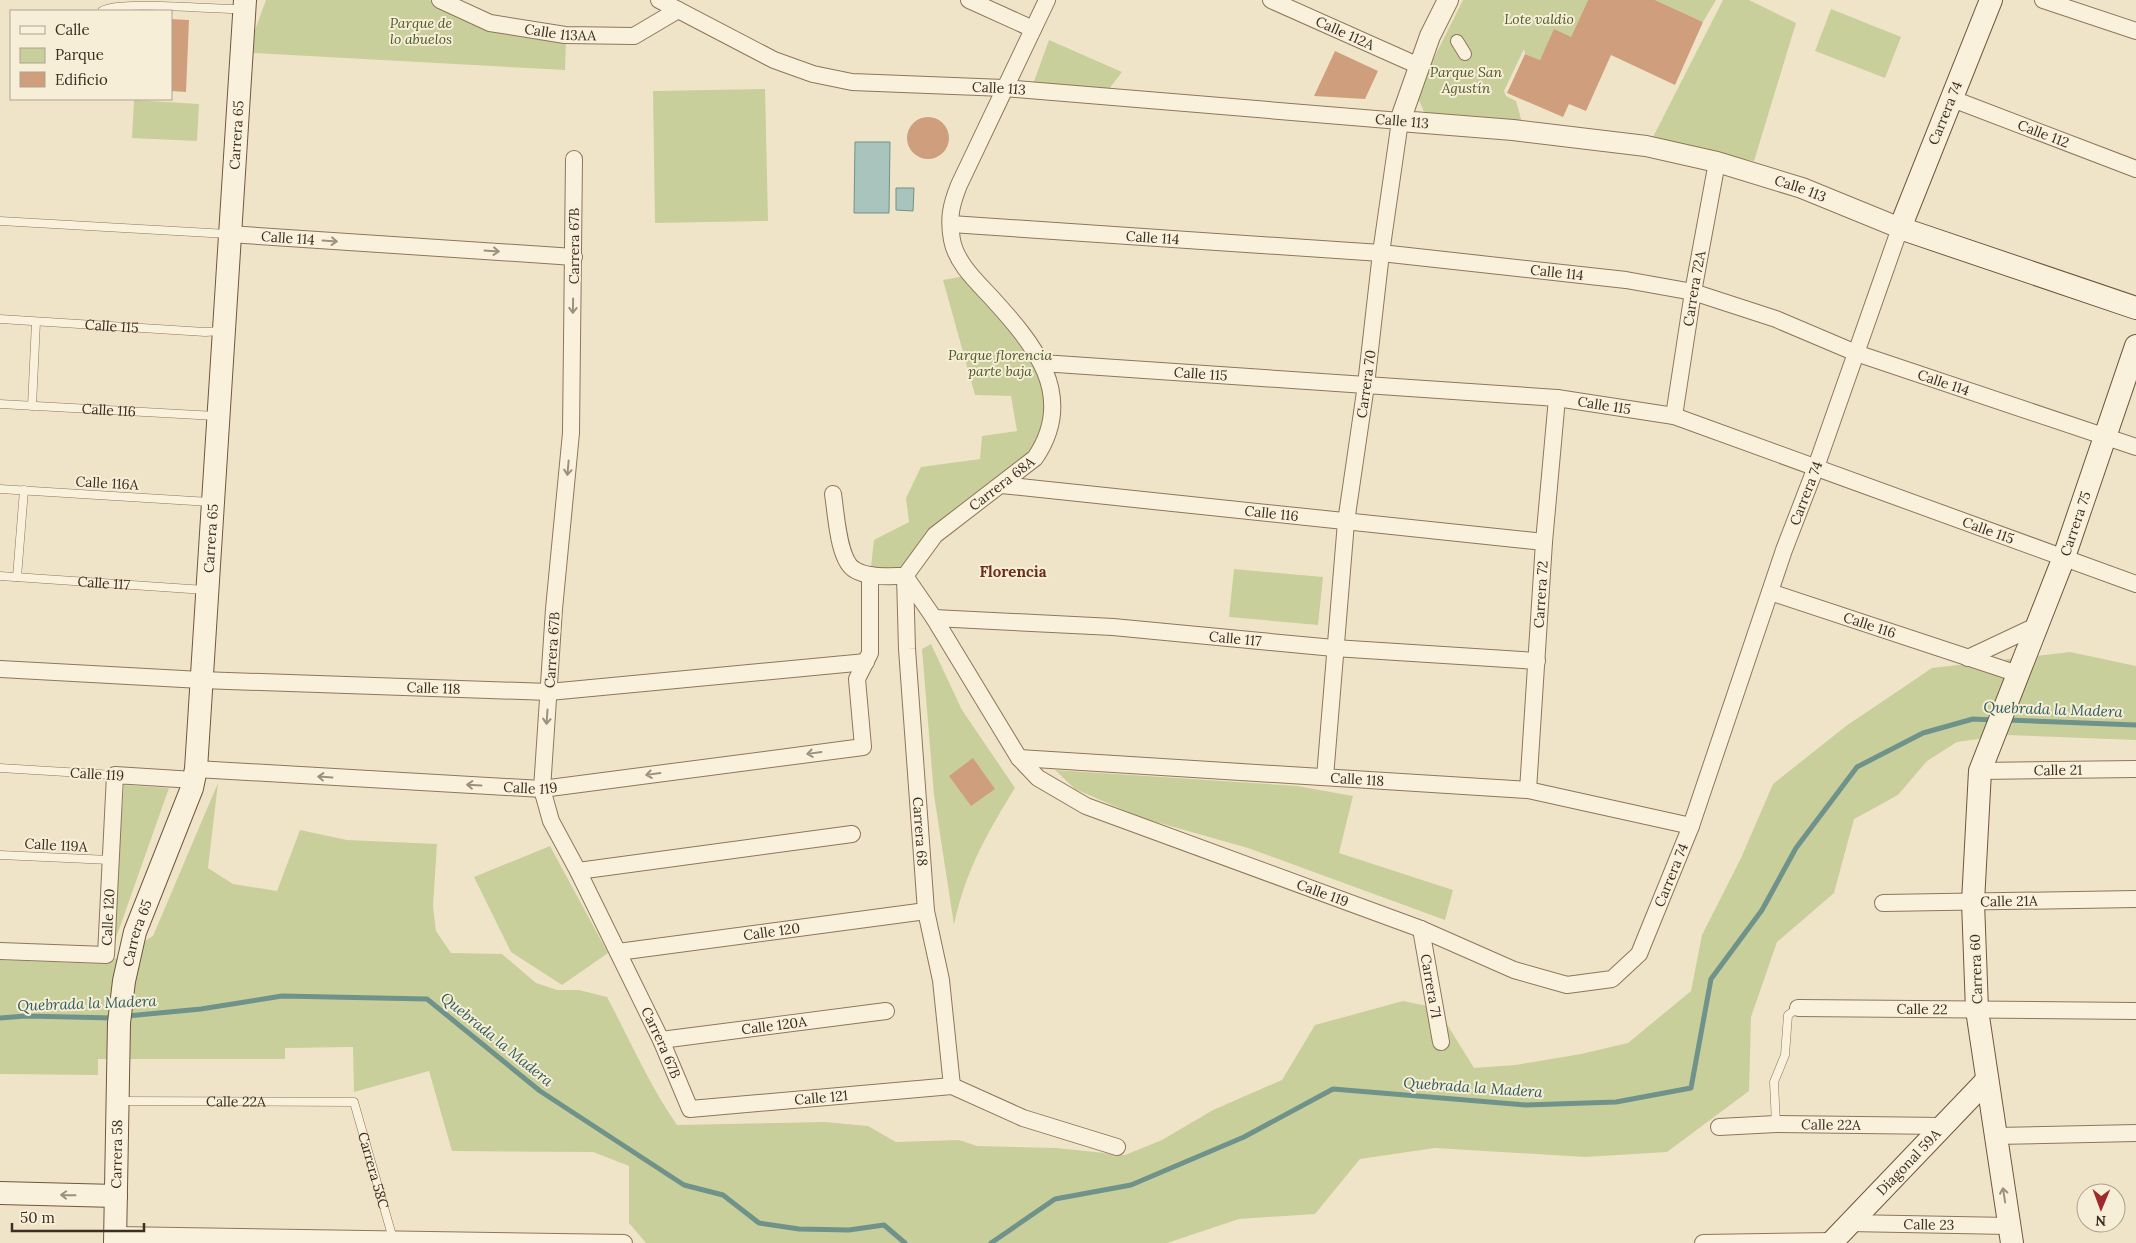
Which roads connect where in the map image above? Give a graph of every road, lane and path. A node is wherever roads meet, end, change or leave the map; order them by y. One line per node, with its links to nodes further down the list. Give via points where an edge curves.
1 (440, 0): 11 (street, Calle 113AA, via 490,23 565,35 634,36)
2 (658, 0): 11 (street, Calle 113)
3 (969, 0): 12 (street)
4 (1047, 0): 12 (street, Carrera 68A)
5 (1271, 0): 16 (street, Calle 112A)
6 (1448, 0): 16 (street, Carrera 70)
7 (1991, 0): 18 (main road, Carrera 74)
8 (2043, 0): 13 (street)
9 (244, 3): 10 (lane, via 135,4); 26 (main road, Carrera 65)
10 (103, 10)
11 (678, 10): 17 (street, Calle 113, via 774,60 813,74 852,82)
12 (1033, 29): 17 (street, Carrera 68A)
13 (2136, 30)
14 (1457, 42): 15 (street)
15 (1464, 54)
16 (1419, 66): 19 (street, Carrera 70)
17 (1004, 88): 19 (street, Calle 113); 24 (street, Carrera 68A, via 958,184 949,212)
18 (1950, 98): 22 (street, Calle 112); 25 (main road, Carrera 74)
19 (1400, 121): 21 (street, Calle 113, via 1646,146); 27 (street, Carrera 70)
20 (574, 158): 28 (street, Carrera 67B)
21 (1717, 162): 25 (street, Calle 113, via 1802,188); 29 (street, Carrera 72A)
22 (2136, 169)
23 (0, 221): 26 (lane, Calle 114)
24 (951, 224): 27 (street, Calle 114); 36 (street, Carrera 68A, via 952,241 970,276 1016,325)
25 (1900, 228): 30 (main road, Calle 113); 35 (street, Carrera 74)
26 (229, 234): 28 (street, Calle 114, one-way to 28); 33 (main road, Carrera 65)
27 (1381, 254): 29 (street, Calle 114, via 1626,280); 37 (street, Carrera 70)
28 (574, 257): 70 (street, Carrera 67B, one-way to 70, via 570,433)
29 (1692, 292): 35 (street, Calle 114, via 1776,319); 42 (street, Carrera 72A)
30 (2136, 308)
31 (0, 319): 32 (lane, Calle 115)
32 (36, 322): 33 (lane, Calle 115); 40 (lane)
33 (223, 331): 41 (main road, Carrera 65)
34 (2136, 346): 43 (main road, Carrera 75)
35 (1856, 353): 43 (street, Calle 114); 45 (street, Carrera 74)
36 (1042, 362): 37 (street, Calle 115); 46 (street, Carrera 68A, via 1051,390 1054,415 1047,442 1035,458)
37 (1366, 384): 38 (street, Calle 115); 51 (street, Carrera 70)
38 (1557, 398): 42 (street, Calle 115); 52 (street, Carrera 72)
39 (0, 404): 40 (lane, Calle 116)
40 (32, 406): 41 (lane, Calle 116)
41 (218, 416): 50 (main road, Carrera 65)
42 (1674, 416): 45 (street, Calle 115)
43 (2107, 436): 44 (street, Calle 114); 53 (main road, Carrera 75)
44 (2136, 447)
45 (1816, 466): 53 (street, Calle 115); 60 (street, Carrera 74)
46 (1001, 485): 51 (street, Calle 116); 56 (street, Carrera 68A, via 935,535)
47 (0, 489): 48 (lane, Calle 116A)
48 (24, 490): 50 (lane, Calle 116A); 57 (lane)
49 (833, 494): 54 (street, via 843,555 853,570)
50 (212, 502): 59 (main road, Carrera 65)
51 (1346, 522): 52 (street, Calle 116); 63 (street, Carrera 70)
52 (1544, 542): 65 (street, Carrera 72)
53 (2064, 557): 58 (street, Calle 115); 62 (main road, Carrera 75)
54 (870, 575): 56 (street); 66 (street, via 870,652)
55 (0, 576): 57 (lane, Calle 117)
56 (905, 576): 61 (street); 89 (street, Carrera 68, via 907,648)
57 (17, 577): 59 (lane, Calle 117)
58 (2136, 584)
59 (207, 590): 69 (main road, Carrera 65)
60 (1770, 592): 64 (street, Calle 116); 81 (street, Carrera 74)
61 (934, 618): 63 (street, Calle 117, via 1114,627); 72 (street)
62 (2036, 626): 64 (street); 68 (main road, Carrera 75)
63 (1334, 648): 65 (street, Calle 117); 78 (street, Carrera 70)
64 (1968, 658): 68 (street, Calle 116)
65 (1538, 661): 80 (street, Carrera 72)
66 (866, 662): 70 (street, Calle 118); 79 (street, Calle 119, one-way to 79, via 857,680 863,747)
67 (0, 669): 69 (street, Calle 118)
68 (2018, 674): 71 (main road, Carrera 75)
69 (201, 680): 70 (street, Calle 118); 76 (main road, Carrera 65)
70 (549, 692): 79 (street, Carrera 67B, one-way to 79)
71 (2009, 698): 75 (main road, Carrera 60)
72 (1019, 758): 78 (street, Calle 118); 90 (street, Calle 119, via 1038,778 1086,806)
73 (0, 768): 77 (lane, Calle 119)
74 (2136, 769): 75 (street, Calle 21)
75 (1980, 771): 87 (main road, Carrera 60)
76 (195, 774): 77 (street, Calle 119); 79 (street, Calle 119, one-way to 76); 100 (main road, Carrera 65, via 136,932 120,1002)
77 (115, 775): 84 (street, Calle 120)
78 (1325, 777): 80 (street, Calle 118)
79 (542, 789): 85 (street, Carrera 67B, via 552,822)
80 (1528, 790): 81 (street, Calle 118)
81 (1691, 826): 93 (street, Carrera 74, via 1639,954)
82 (852, 834): 85 (street)
83 (0, 855): 84 (lane, Calle 119A)
84 (110, 860): 91 (street, Calle 120, via 106,955)
85 (578, 871): 92 (street, Carrera 67B)
86 (2136, 899): 87 (street, Calle 21A)
87 (1973, 902): 88 (street, Calle 21A); 95 (main road, Carrera 60)
88 (1883, 903)
89 (926, 911): 92 (street, Calle 120); 102 (street, Carrera 68, via 942,980)
90 (1421, 929): 93 (street, Calle 119, via 1514,970 1566,985); 99 (street, Carrera 71)
91 (0, 951)
92 (618, 952): 98 (street, Carrera 67B)
93 (1612, 979)
94 (1798, 1008): 95 (street, Calle 22); 106 (lane, via 1788,1015 1785,1056 1774,1082)
95 (1977, 1010): 97 (street, Calle 22); 101 (main road, Carrera 60)
96 (886, 1011): 98 (street, Calle 120A)
97 (2136, 1011)
98 (661, 1040): 105 (street, Carrera 67B)
99 (1441, 1042)
100 (119, 1065): 103 (main road, Carrera 58)
101 (1986, 1082): 107 (main road, Diagonal 59A); 110 (main road, Carrera 60)
102 (952, 1086): 105 (street, Calle 121); 111 (street, via 1022,1118)
103 (118, 1100): 104 (lane, Calle 22A); 113 (main road, Carrera 58)
104 (354, 1102): 117 (lane, Carrera 58C)
105 (690, 1109)
106 (1776, 1124): 107 (street, Calle 22A); 108 (street, Calle 22A)
107 (1942, 1126): 114 (main road, Diagonal 59A)
108 (1719, 1127)
109 (2136, 1133): 110 (street)
110 (1995, 1136): 115 (main road, Carrera 60, one-way to 110)
111 (1117, 1147)
112 (0, 1193): 113 (main road, one-way to 112)
113 (116, 1196): 116 (main road, Carrera 58)
114 (1849, 1223): 115 (street, Calle 23); 118 (main road, Diagonal 59A)
115 (2011, 1234)
116 (116, 1239): 117 (street)
117 (401, 1240): 119 (street)
118 (1832, 1242): 120 (street)
119 (624, 1243)
120 (1703, 1243)

